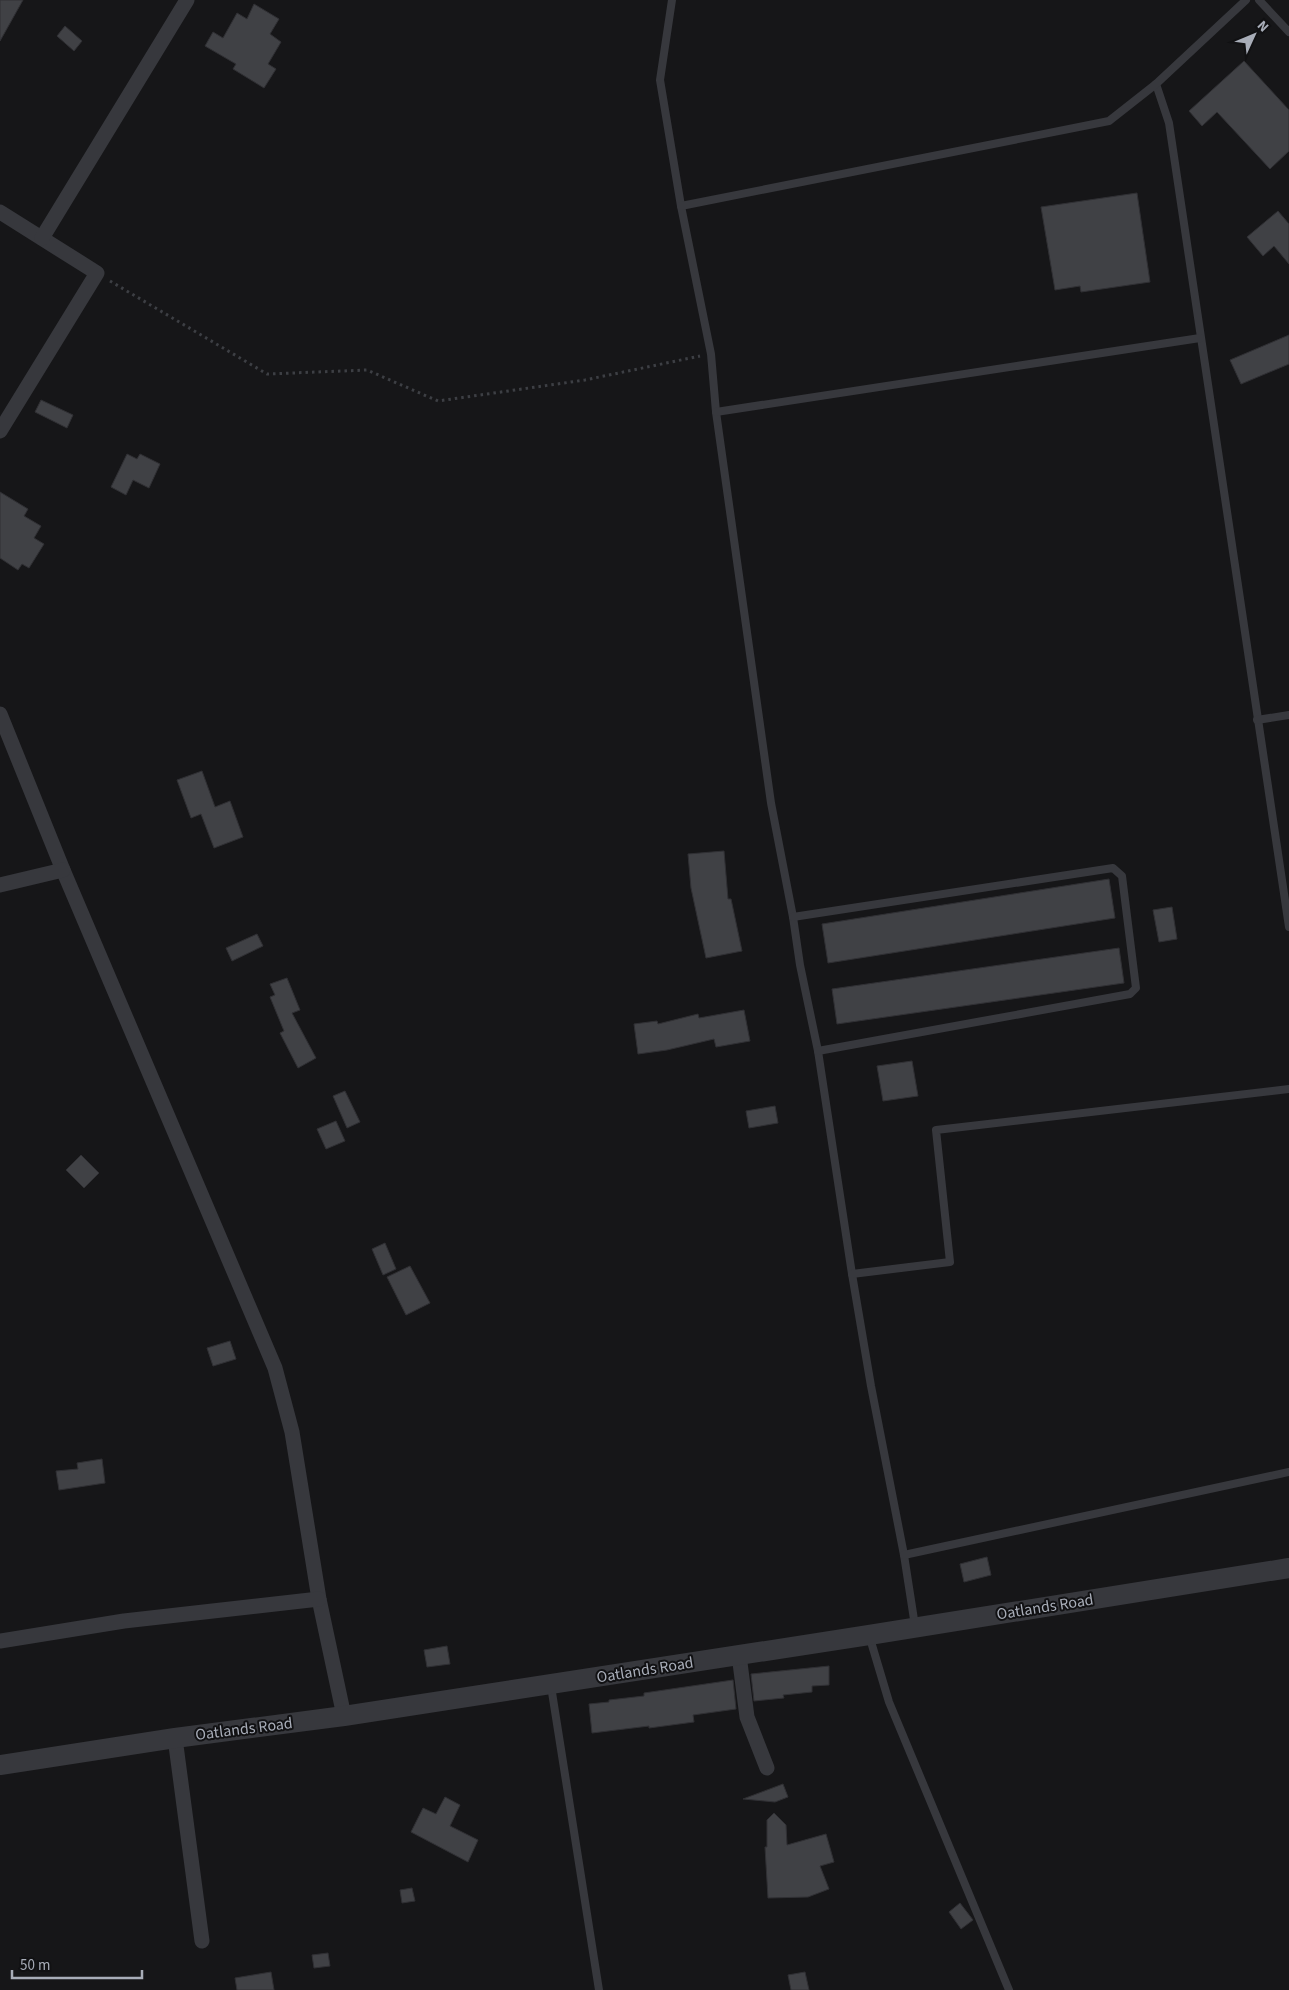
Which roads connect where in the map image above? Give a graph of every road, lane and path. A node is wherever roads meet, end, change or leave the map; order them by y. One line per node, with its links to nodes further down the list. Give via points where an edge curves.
1 (187, 0): 9 (street)
2 (672, 0): 7 (lane, via 660,80)
3 (1246, 0): 6 (lane)
4 (1259, 0): 5 (lane)
5 (1289, 32)
6 (1156, 84): 7 (lane, via 1109,121); 11 (lane, via 1168,123)
7 (681, 206): 12 (lane)
8 (0, 212): 9 (street)
9 (42, 238): 10 (street)
10 (96, 273): 12 (path, via 267,374 367,370 438,401 585,380); 14 (street)
11 (1200, 338): 13 (lane); 17 (lane)
12 (711, 354): 13 (lane)
13 (716, 412): 20 (lane, via 771,803)
14 (0, 432)
15 (0, 714): 18 (street)
16 (1289, 715): 17 (lane)
17 (1257, 720): 21 (lane)
18 (63, 870): 19 (street); 28 (street, via 275,1368 292,1432)
19 (0, 885)
20 (793, 917): 22 (lane); 22 (lane, via 1113,868 1122,876 1136,988 1130,994)
21 (1289, 927)
22 (818, 1051): 24 (lane)
23 (1289, 1089): 24 (lane, via 936,1130 950,1262)
24 (852, 1274): 26 (lane)
25 (1289, 1472): 26 (lane)
26 (904, 1555): 29 (lane)
27 (1289, 1568): 29 (street, Oatlands Road)
28 (319, 1600): 31 (street, via 124,1621); 34 (street)
29 (915, 1628): 30 (street, Oatlands Road)
30 (869, 1635): 32 (street, Oatlands Road); 40 (lane, via 889,1702)
31 (0, 1641)
32 (739, 1656): 33 (street, Oatlands Road); 37 (street, via 747,1716)
33 (550, 1684): 34 (street, Oatlands Road); 39 (lane)
34 (344, 1716): 35 (street, Oatlands Road)
35 (175, 1738): 36 (street, Oatlands Road); 38 (street)
36 (0, 1765)
37 (767, 1768)
38 (202, 1941)
39 (599, 1990)
40 (1009, 1990)

